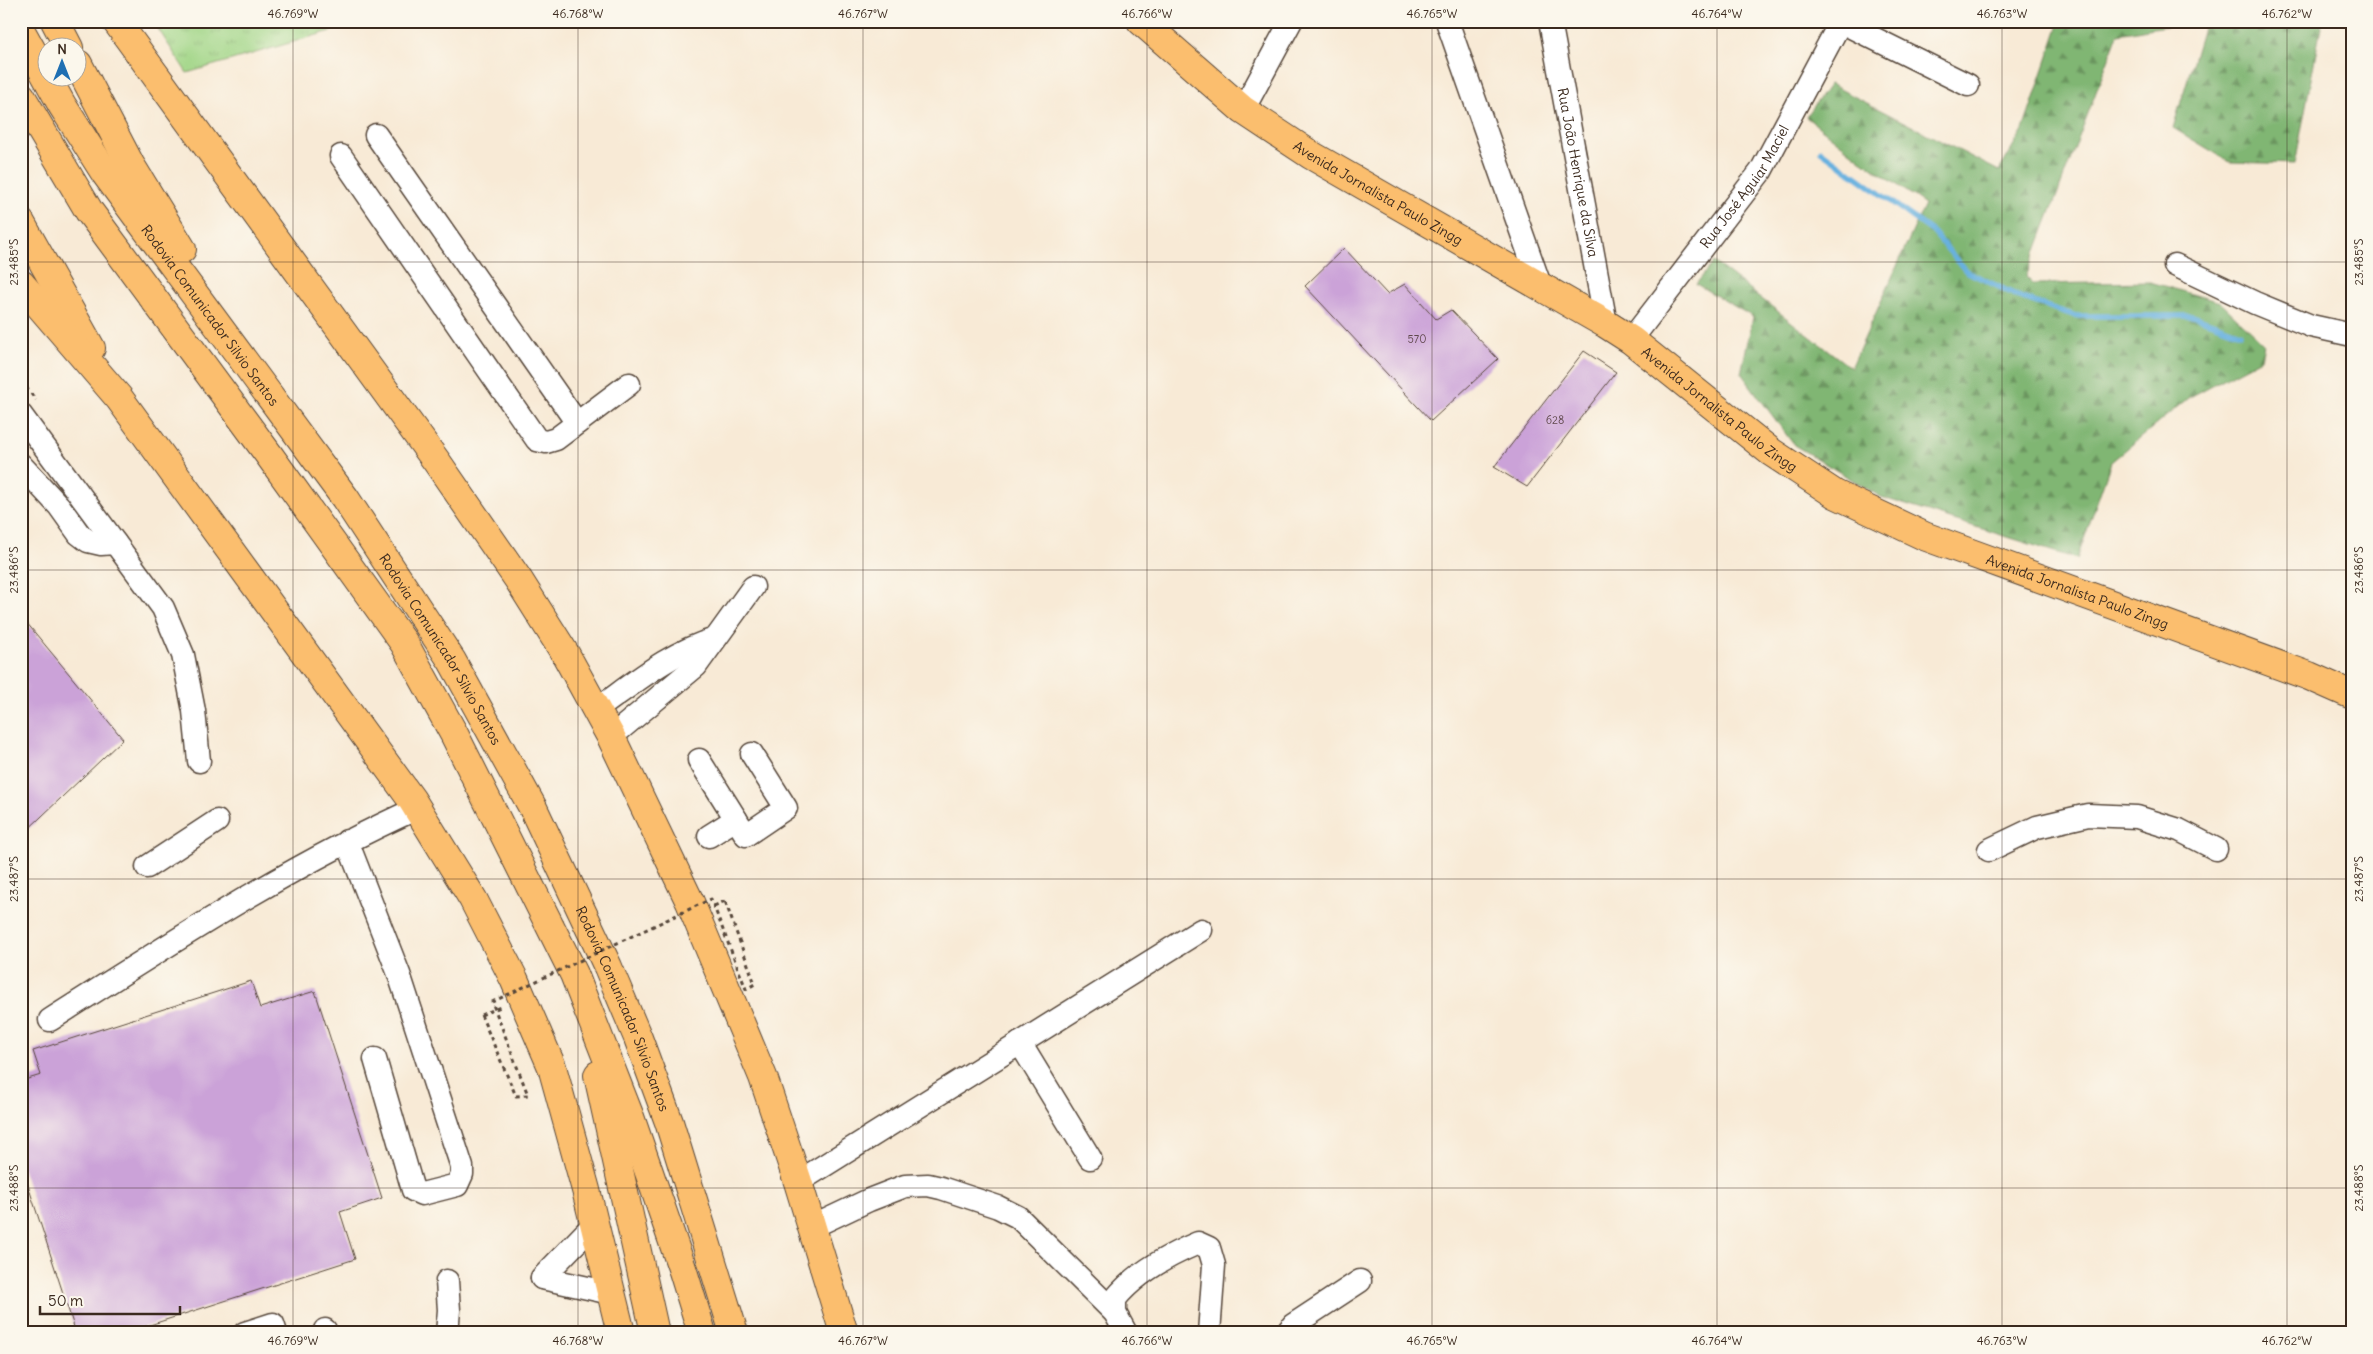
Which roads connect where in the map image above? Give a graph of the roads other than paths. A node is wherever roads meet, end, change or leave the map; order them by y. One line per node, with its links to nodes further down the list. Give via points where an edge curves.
1 (55, 21): 10 (main road)
2 (116, 21): 11 (main road)
3 (124, 21): 11 (main road)
4 (1141, 21): 15 (main road, Avenida Jornalista Paulo Zingg)
5 (1291, 21): 15 (street)
6 (1447, 21): 21 (street)
7 (1550, 21): 22 (street, Rua João Henrique da Silva)
8 (1841, 22): 13 (street); 24 (street, Rua José Aguiar Maciel, via 1761,171)
9 (21, 31): 27 (main road, Rodovia Comunicador Silvio Santos, via 105,173)
10 (64, 38)
11 (148, 63): 35 (main road, via 459,493 566,655)
12 (88, 83): 27 (main road, via 130,164)
13 (1968, 85)
14 (21, 96): 49 (main road, Rodovia Comunicador Silvio Santos, via 88,211 404,643 454,734)
15 (1243, 110): 21 (main road, Avenida Jornalista Paulo Zingg, via 1311,155)
16 (376, 135): 29 (street)
17 (341, 156): 29 (street, via 537,440 551,441)
18 (21, 223): 26 (main road)
19 (2175, 265): 23 (street, via 2311,326)
20 (21, 284): 26 (main road)
21 (1540, 285): 22 (main road, Avenida Jornalista Paulo Zingg)
22 (1606, 324): 24 (main road, Avenida Jornalista Paulo Zingg)
23 (2352, 336)
24 (1631, 340): 34 (main road, Avenida Jornalista Paulo Zingg, via 1771,452 1835,494 1924,536 2309,676)
25 (629, 384): 29 (street)
26 (119, 398): 40 (main road)
27 (275, 402): 67 (main road, Rodovia Comunicador Silvio Santos, via 345,498 452,661 533,808 638,1038 669,1122)
28 (21, 415): 31 (street)
29 (577, 423)
30 (21, 464): 31 (street, via 59,506 78,534 88,541)
31 (115, 543): 39 (street, via 163,608 182,656 194,711)
32 (753, 587): 33 (street)
33 (715, 639): 35 (street, via 694,645 674,656); 36 (street, via 696,666)
34 (2352, 695)
35 (596, 710): 36 (main road)
36 (611, 737): 54 (main road, via 693,909 760,1071)
37 (752, 754): 41 (street, via 786,808 746,835)
38 (698, 760): 41 (street)
39 (199, 761)
40 (418, 808): 44 (street); 55 (main road, via 480,911 552,1067)
41 (736, 819): 43 (street)
42 (217, 821): 47 (street)
43 (709, 836)
44 (347, 841): 50 (street, via 240,900); 52 (street, via 399,974 462,1167 457,1185 422,1194 413,1190)
45 (2216, 849): 46 (street, via 2179,830 2137,817 2088,815 2037,827)
46 (1989, 850)
47 (147, 867)
48 (1201, 930): 51 (street)
49 (574, 974): 65 (main road); 66 (main road, Rodovia Comunicador Silvio Santos, via 630,1117)
50 (50, 1020)
51 (1020, 1043): 53 (street); 54 (street)
52 (375, 1059)
53 (1090, 1158)
54 (798, 1182): 56 (main road)
55 (594, 1224): 59 (main road); 59 (street, via 542,1278)
56 (812, 1227): 60 (street, via 905,1186 941,1188 1018,1217); 68 (main road)
57 (447, 1281): 63 (street, via 449,1310)
58 (1360, 1281): 71 (street, via 1293,1325)
59 (611, 1293): 64 (main road)
60 (1115, 1313): 69 (street); 70 (street, via 1115,1299 1127,1284 1180,1250 1198,1243 1209,1248 1214,1265)
61 (245, 1333): 62 (street, via 273,1324)
62 (276, 1333)
63 (446, 1333)
64 (621, 1333)
65 (656, 1333)
66 (702, 1333)
67 (734, 1333)
68 (844, 1333)
69 (1126, 1333)
70 (1209, 1333)
71 (1287, 1333)

